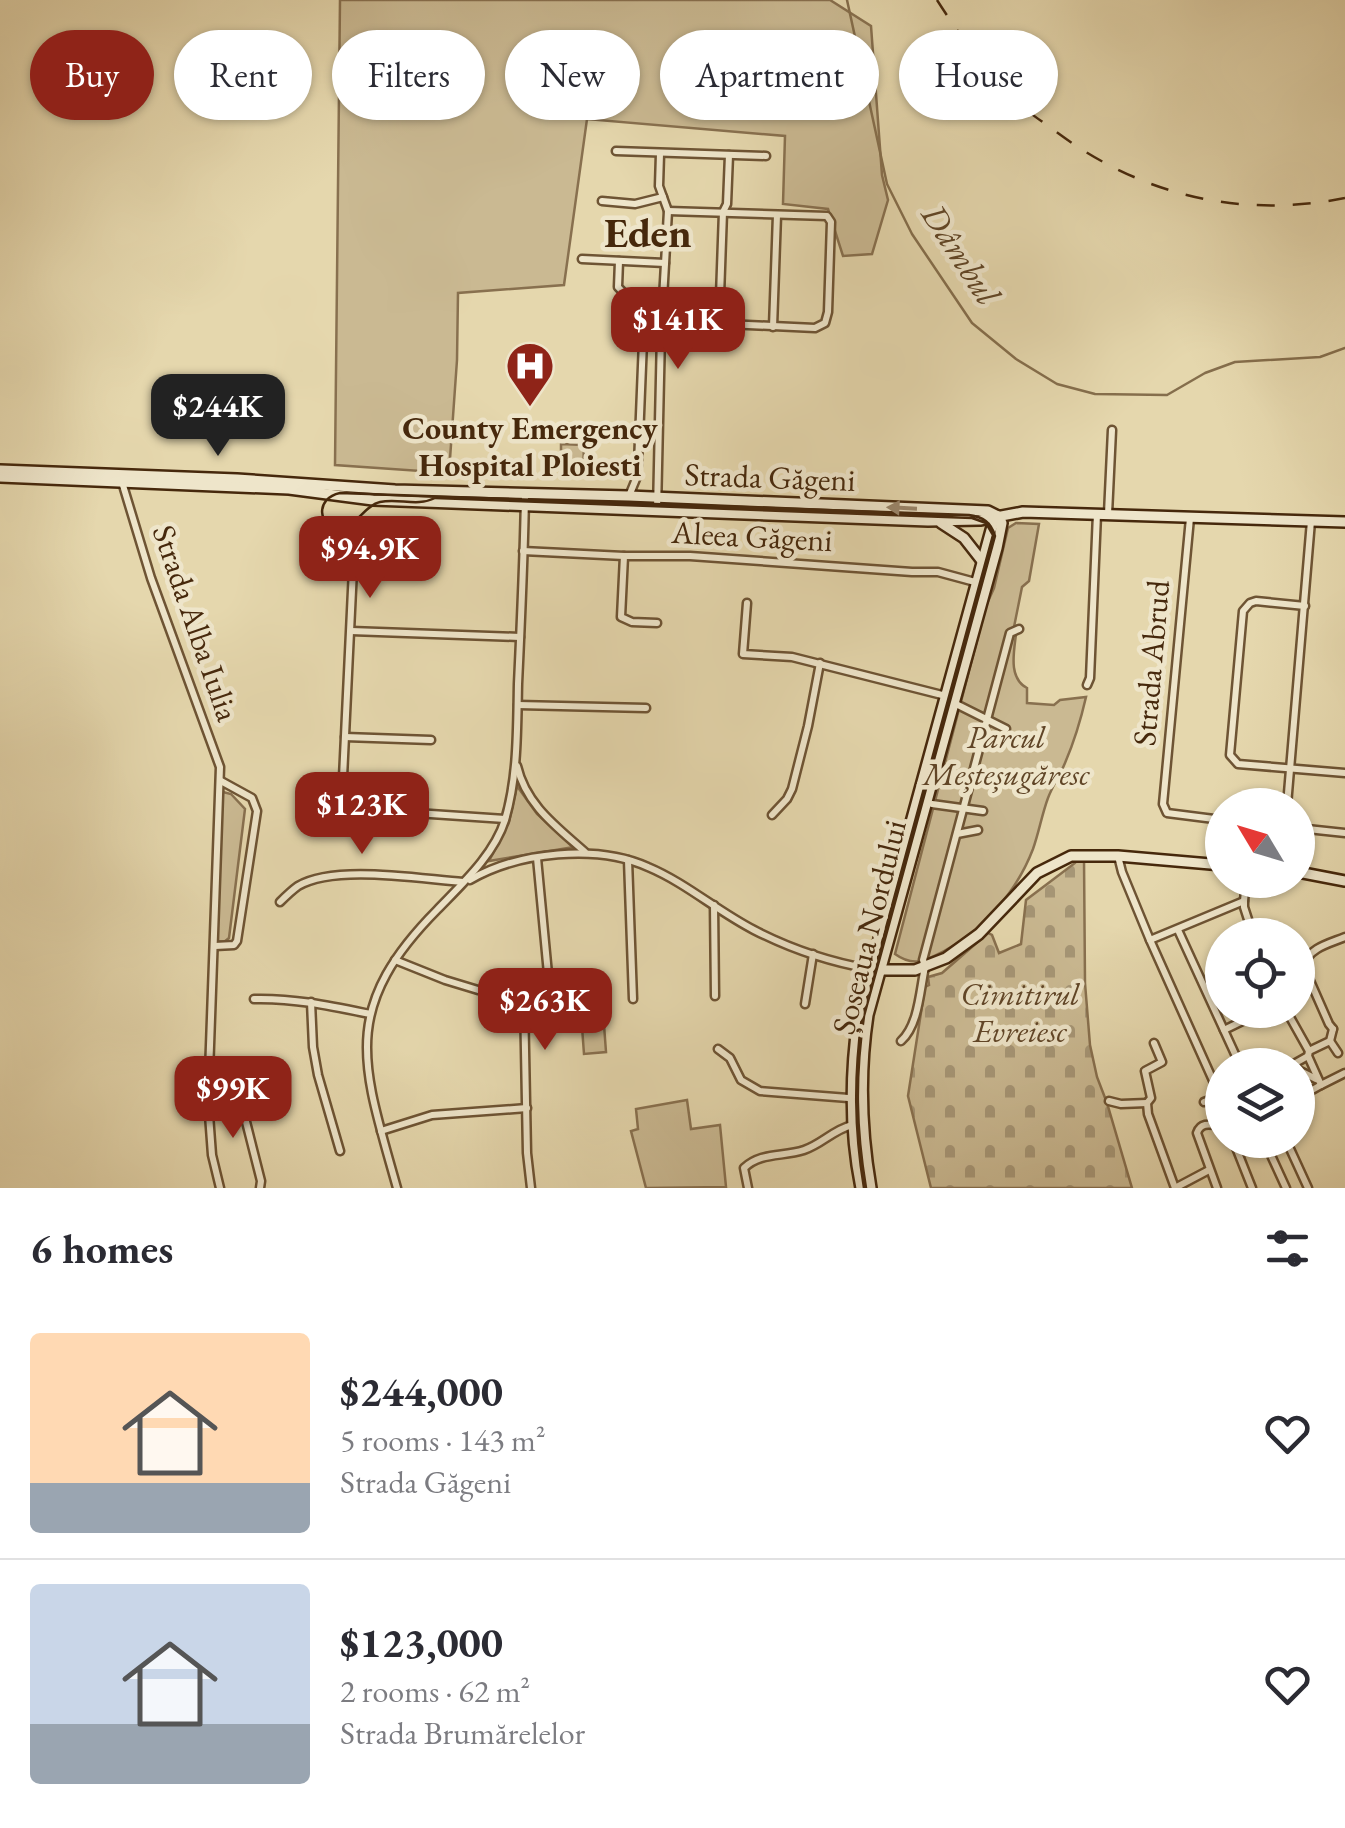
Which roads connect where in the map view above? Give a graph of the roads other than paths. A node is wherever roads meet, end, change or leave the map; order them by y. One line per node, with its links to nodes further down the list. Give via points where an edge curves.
1 (616, 151): 2 (street)
2 (660, 154): 3 (street); 5 (street)
3 (729, 155): 4 (street); 8 (street)
4 (766, 156)
5 (662, 197): 6 (street, via 636,204); 7 (street)
6 (602, 201)
7 (668, 211): 8 (street); 12 (street)
8 (723, 212): 9 (street); 14 (street)
9 (777, 214): 15 (street); 15 (street, via 827,216 831,222 828,312 815,328)
10 (582, 260): 11 (street)
11 (619, 261): 12 (street); 17 (street, via 618,287 640,312)
12 (665, 262): 13 (street)
13 (662, 321): 14 (street); 16 (street)
14 (718, 324): 15 (street)
15 (773, 327)
16 (660, 334): 17 (street); 23 (street)
17 (645, 336): 22 (street, via 638,464)
18 (1112, 430): 26 (street)
19 (0, 473): 20 (main road, Strada Găgeni); 21 (main road, Strada Găgeni)
20 (122, 482): 21 (main road, Strada Găgeni); 57 (street, Strada Alba Iulia)
21 (313, 487): 24 (main road, Strada Găgeni)
22 (629, 496): 23 (main road, Strada Găgeni); 24 (main road, Strada Găgeni)
23 (658, 497): 25 (street); 27 (main road, Strada Găgeni, one-way to 23)
24 (525, 500): 25 (main road, Strada Găgeni); 34 (street)
25 (656, 510): 31 (main road, Strada Găgeni)
26 (1102, 514): 27 (main road, Strada Găgeni); 28 (main road, Strada Găgeni); 46 (street)
27 (998, 516): 29 (main road, Strada Găgeni); 33 (main road, Șoseaua Nordului); 47 (main road, Șoseaua Nordului, via 1002,528)
28 (1190, 517): 30 (main road, Strada Găgeni); 64 (street, Strada Abrud, via 1163,804 1167,813)
29 (968, 520): 31 (main road, Strada Găgeni); 33 (main road, via 985,534)
30 (1311, 521): 32 (main road, Strada Găgeni); 40 (street)
31 (928, 522): 36 (main road, via 957,532)
32 (1345, 522)
33 (986, 544): 36 (main road, Șoseaua Nordului)
34 (523, 551): 35 (street, Aleea Găgeni); 44 (street)
35 (624, 556): 38 (street, Aleea Găgeni, via 930,571); 41 (street, via 621,618)
36 (982, 562): 38 (main road, Șoseaua Nordului)
37 (354, 569): 43 (street)
38 (976, 582): 47 (main road, Șoseaua Nordului)
39 (747, 604): 45 (street, via 743,654)
40 (1305, 606): 55 (street); 55 (street, via 1250,603 1240,635 1232,759)
41 (657, 623)
42 (1019, 629): 50 (street, via 1010,633)
43 (350, 631): 44 (street); 52 (street)
44 (520, 637): 48 (street)
45 (820, 663): 47 (street); 63 (street, via 792,788)
46 (1087, 685)
47 (952, 699): 50 (street); 92 (main road, Șoseaua Nordului); 92 (main road, Șoseaua Nordului, via 938,700)
48 (518, 705): 49 (street); 54 (street)
49 (646, 708)
50 (988, 720): 51 (street); 61 (street)
51 (1006, 730)
52 (346, 737): 53 (street); 65 (street)
53 (431, 740)
54 (516, 760): 66 (street); 71 (street, via 537,807)
55 (1291, 769): 56 (street); 59 (street)
56 (1345, 773)
57 (221, 781): 87 (street, Strada Alba Iulia); 87 (street, via 252,798 256,811 237,940)
58 (417, 788): 66 (street, via 416,813)
59 (1289, 788)
60 (932, 804): 61 (street)
61 (964, 808): 62 (street); 70 (street)
62 (983, 811)
63 (772, 815)
64 (1205, 818)
65 (341, 819)
66 (505, 819): 78 (street)
67 (978, 830): 70 (street)
68 (1315, 830): 69 (street)
69 (1345, 833)
70 (958, 834): 91 (street)
71 (586, 853): 73 (street); 74 (street)
72 (1118, 856): 75 (main road); 86 (street); 91 (main road, via 1077,855 1045,868 979,934)
73 (537, 858): 78 (street); 120 (street, via 550,995 524,1000)
74 (628, 860): 82 (street); 97 (street)
75 (1205, 864)
76 (1315, 875): 77 (main road)
77 (1345, 880)
78 (465, 882): 81 (street, via 336,875 297,887); 90 (street)
79 (1244, 898): 80 (street)
80 (1244, 901): 83 (street); 84 (street)
81 (280, 902)
82 (714, 904): 89 (street, via 752,930); 95 (street)
83 (1248, 918)
84 (1178, 930): 86 (street); 102 (street)
85 (1345, 937): 88 (street)
86 (1150, 940): 110 (street)
87 (215, 946): 117 (street, Strada Alba Iulia)
88 (1315, 950)
89 (813, 954): 92 (street); 99 (street)
90 (395, 960): 94 (street); 100 (street)
91 (925, 967): 92 (main road); 103 (street, via 913,1022)
92 (874, 970): 116 (main road, Șoseaua Nordului)
93 (1315, 988): 104 (street, via 1338,1029)
94 (478, 990)
95 (715, 996)
96 (254, 999): 98 (street)
97 (634, 999)
98 (311, 1002): 100 (street); 124 (street, via 318,1075)
99 (805, 1004)
100 (370, 1014): 123 (street, via 366,1066)
101 (1228, 1028): 102 (street)
102 (1224, 1030): 106 (street)
103 (901, 1040)
104 (1330, 1041): 108 (street); 109 (street)
105 (1154, 1042): 119 (street, via 1162,1062 1145,1071)
106 (1232, 1048)
107 (718, 1049): 116 (street, via 741,1080 760,1092)
108 (1315, 1050)
109 (1338, 1053)
110 (1205, 1061)
111 (1344, 1068): 114 (street)
112 (1315, 1072): 114 (street)
113 (1315, 1080): 114 (street)
114 (1319, 1082): 115 (street)
115 (1315, 1085)
116 (856, 1099): 121 (main road, Șoseaua Nordului); 135 (main road, Șoseaua Nordului)
117 (208, 1101): 129 (street, Strada Alba Iulia); 130 (street, via 241,1102)
118 (1109, 1101): 119 (street)
119 (1147, 1103): 136 (street)
120 (527, 1108): 123 (street, via 432,1115); 132 (street)
121 (852, 1124): 133 (street, via 804,1150 753,1159 744,1168); 134 (main road, Șoseaua Nordului)
122 (1205, 1126): 128 (street, via 1197,1135)
123 (381, 1132): 131 (street)
124 (340, 1151)
125 (1240, 1158): 138 (street)
126 (1272, 1158): 139 (street)
127 (1294, 1158): 140 (street)
128 (1209, 1170): 136 (street); 137 (street)
129 (220, 1188)
130 (260, 1188)
131 (397, 1188)
132 (531, 1188)
133 (748, 1188)
134 (860, 1188)
135 (871, 1188)
136 (1175, 1188)
137 (1217, 1188)
138 (1252, 1188)
139 (1286, 1188)
140 (1308, 1188)

